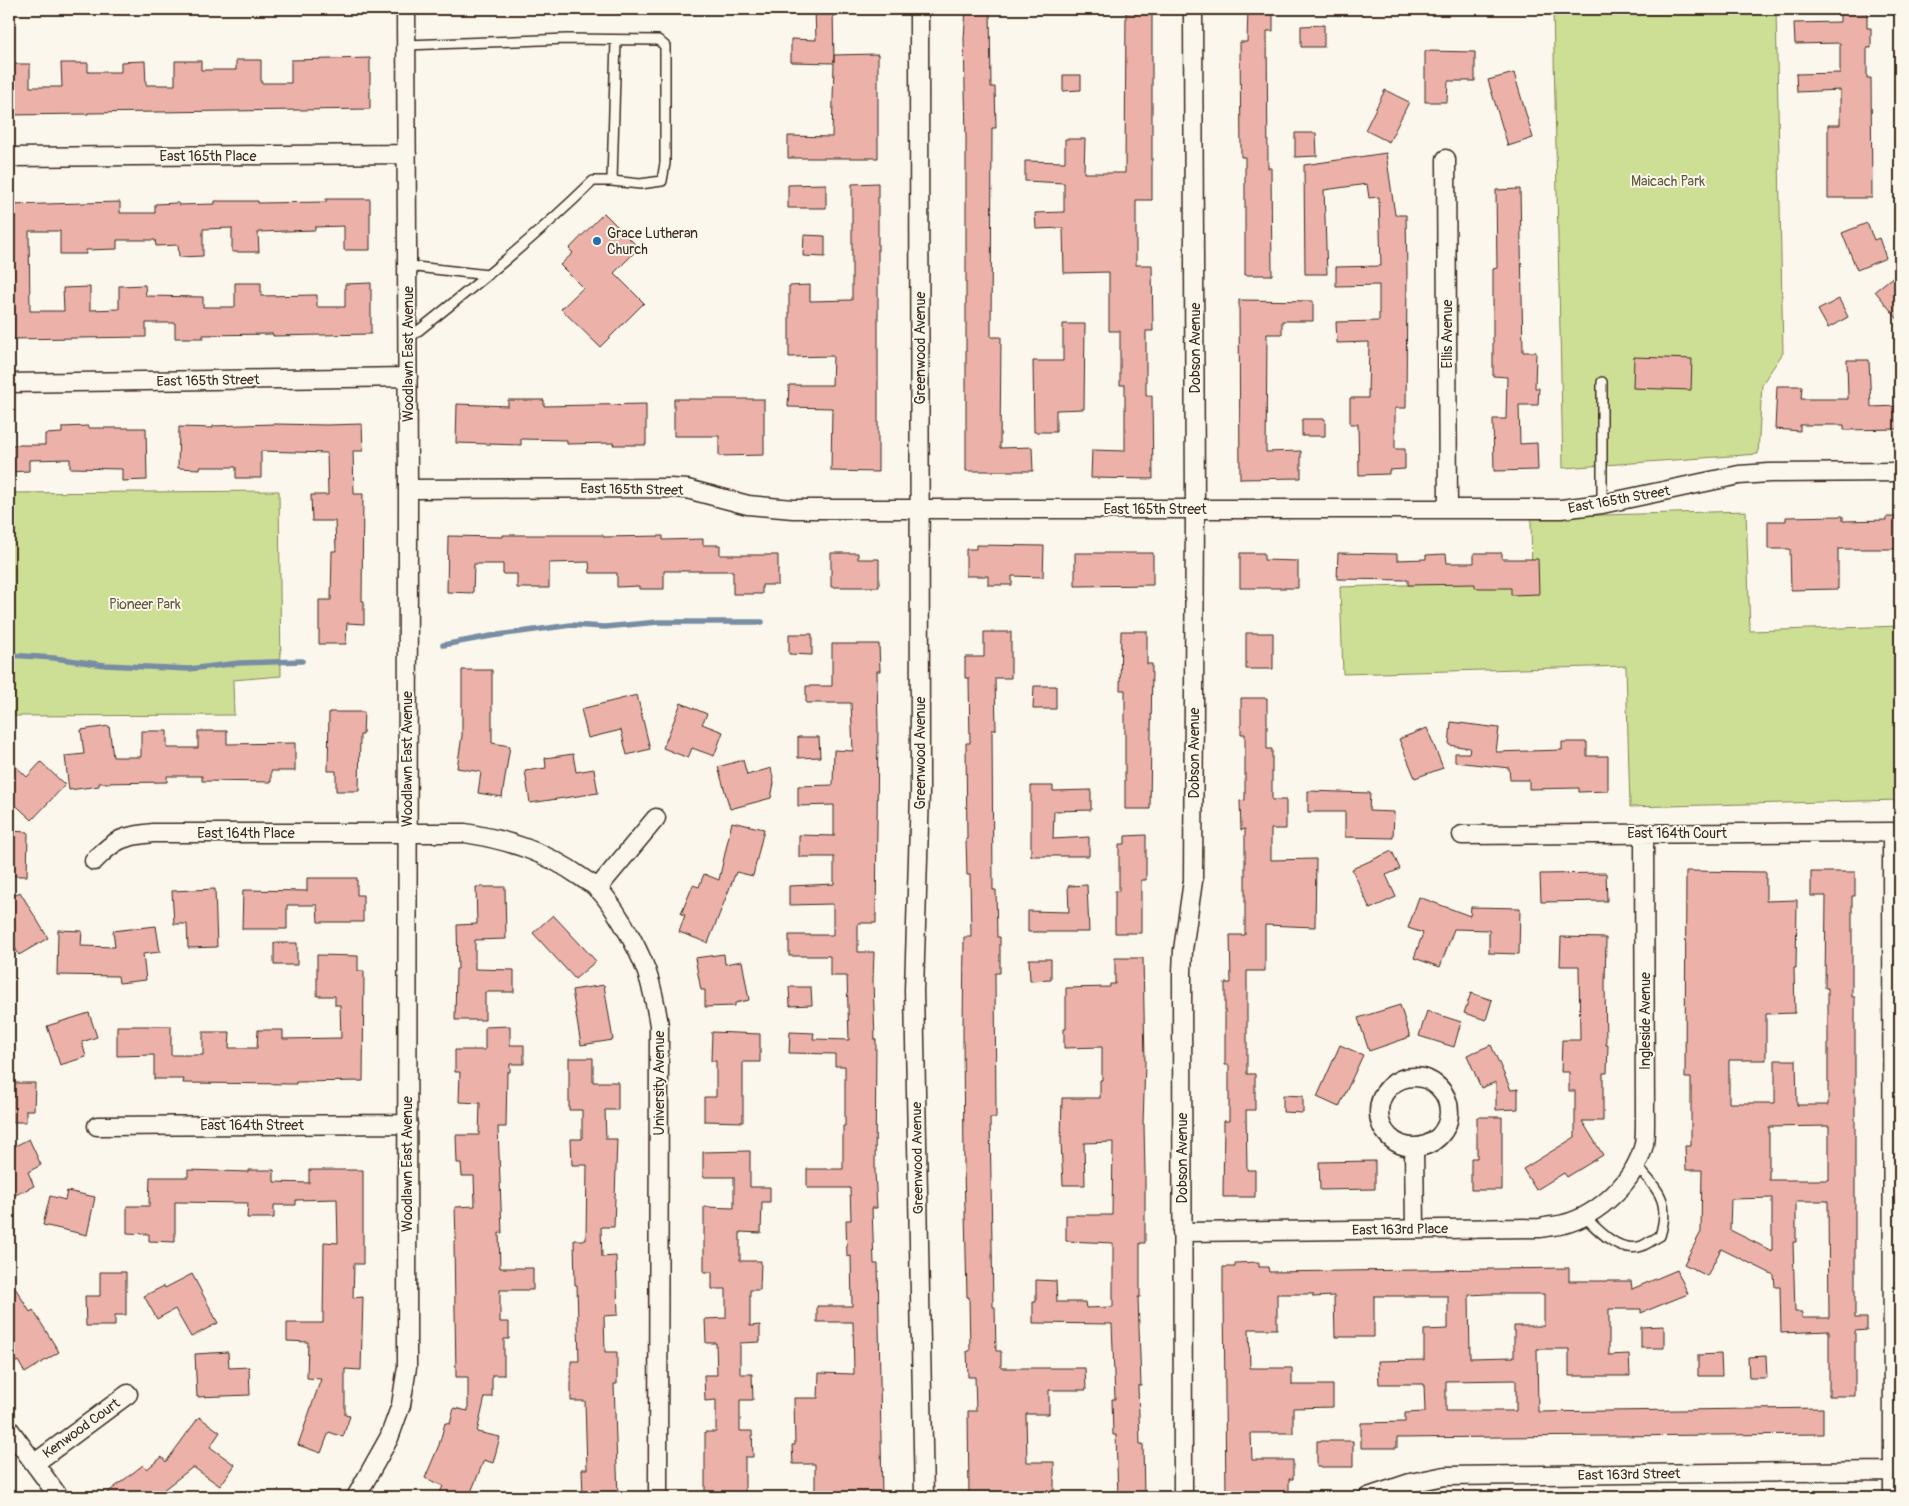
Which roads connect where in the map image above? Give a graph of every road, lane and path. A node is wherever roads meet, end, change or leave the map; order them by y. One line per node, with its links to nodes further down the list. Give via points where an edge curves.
1 (406, 9): 5 (street, Woodlawn East Avenue)
2 (919, 9): 19 (street, Greenwood Avenue)
3 (1193, 9): 20 (street, Dobson Avenue)
4 (616, 40): 5 (lane); 9 (lane); 9 (lane, via 658,40 665,46 665,163 662,180 640,184)
5 (406, 45): 6 (street, Woodlawn East Avenue)
6 (407, 154): 7 (street, East 165th Place); 10 (street, Woodlawn East Avenue)
7 (9, 157)
8 (1446, 159): 21 (street, Ellis Avenue)
9 (612, 180): 11 (lane, via 593,181 555,219)
10 (407, 266): 11 (lane); 12 (street, Woodlawn East Avenue)
11 (488, 276): 12 (lane)
12 (408, 339): 13 (street, Woodlawn East Avenue)
13 (408, 377): 15 (street, East 165th Street); 17 (street, Woodlawn East Avenue)
14 (1602, 382): 18 (lane)
15 (9, 383)
16 (1900, 472): 18 (street, East 165th Street, via 1739,475)
17 (408, 489): 19 (street, East 165th Street, via 670,488 771,508); 23 (street, Woodlawn East Avenue)
18 (1602, 504): 21 (street, East 165th Street, via 1561,509)
19 (920, 509): 20 (street, East 165th Street); 44 (street, Greenwood Avenue, via 919,850 914,990)
20 (1195, 509): 21 (street, East 165th Street); 36 (street, Dobson Avenue, via 1193,881 1182,973)
21 (1448, 509)
22 (656, 818): 27 (street)
23 (407, 833): 26 (street, East 164th Place, via 153,833 119,839); 27 (street, University Avenue, via 466,833 493,837 562,864); 28 (street, Woodlawn East Avenue)
24 (1644, 834): 25 (street, East 164th Court); 31 (street, Ingleside Avenue, via 1645,1121 1644,1145); 32 (street, East 164th Court, via 1892,832)
25 (1462, 835)
26 (94, 861)
27 (597, 888): 43 (street, University Avenue, via 617,914 645,964 654,992 659,1025)
28 (408, 1124): 29 (street, East 164th Street); 42 (street, Woodlawn East Avenue, via 407,1367 401,1405 389,1438)
29 (96, 1126)
30 (1414, 1148): 30 (street, via 1430,1143 1443,1133 1449,1111 1442,1090 1423,1078 1412,1077 1400,1079 1390,1086 1378,1107 1383,1130 1391,1140); 35 (street)
31 (1635, 1165): 33 (street, Ingleside Avenue, via 1625,1182); 34 (lane, via 1662,1197 1665,1219 1660,1236 1641,1246 1623,1246 1604,1236)
32 (1897, 1196): 40 (street)
33 (1610, 1197): 34 (street, East 163rd Place)
34 (1584, 1216): 35 (street, East 163rd Place, via 1541,1228)
35 (1415, 1228): 36 (street, East 163rd Place)
36 (1182, 1232): 45 (street, Dobson Avenue)
37 (128, 1394): 39 (street, Kenwood Court)
38 (9, 1429): 39 (street)
39 (34, 1462): 41 (street)
40 (1893, 1471): 46 (street, East 163rd Street, via 1445,1476 1410,1482); 47 (street)
41 (59, 1497)
42 (356, 1497)
43 (658, 1497)
44 (924, 1497)
45 (1183, 1497)
46 (1368, 1497)
47 (1893, 1497)

